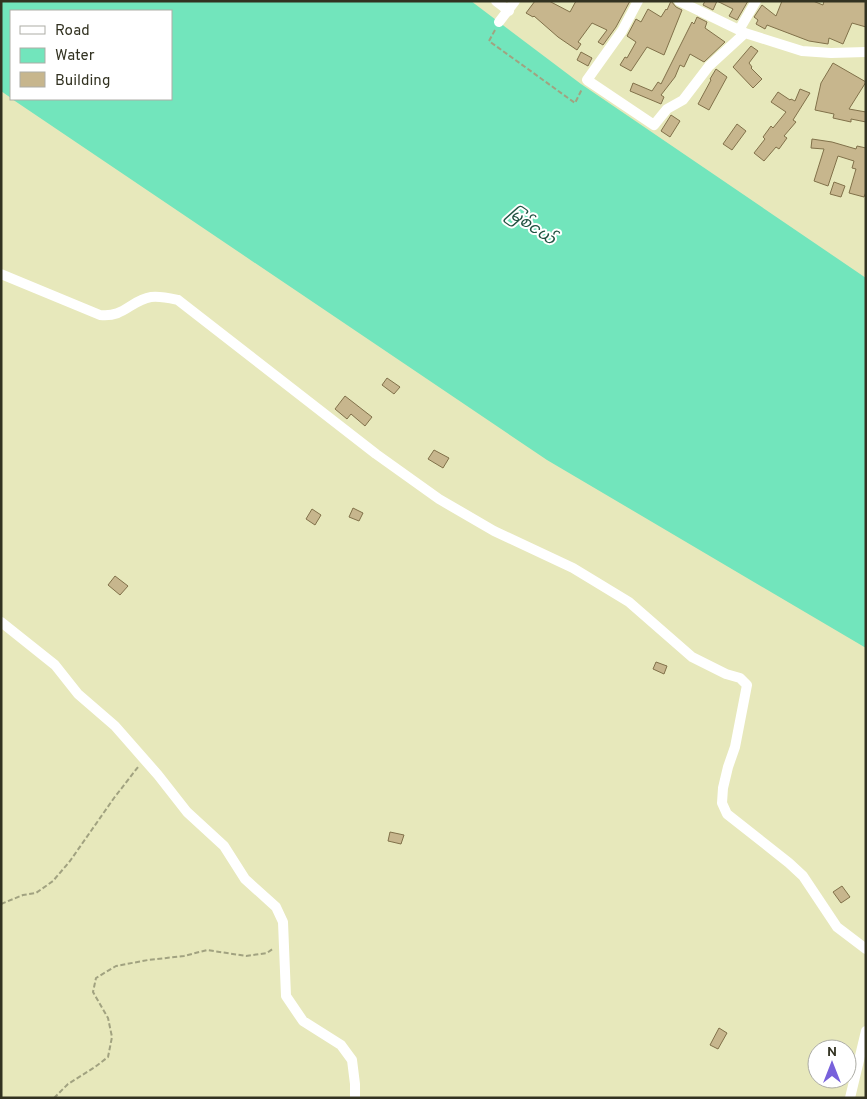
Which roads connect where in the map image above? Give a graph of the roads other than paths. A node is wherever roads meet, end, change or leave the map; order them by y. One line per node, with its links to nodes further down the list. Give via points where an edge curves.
1 (496, 1): 6 (street)
2 (515, 1): 6 (street)
3 (638, 1): 8 (street, via 622,31 587,80 654,125 667,110 683,100 709,66)
4 (679, 1): 8 (street)
5 (756, 1): 8 (street)
6 (508, 11): 7 (street)
7 (499, 22)
8 (742, 32): 9 (street, via 802,51)
9 (866, 52)
10 (1, 274): 12 (street, via 107,316 115,316 149,297 165,296 178,300 438,499 494,531 574,568 629,602 692,656 740,678 747,685 725,781 722,803 727,814 803,876 837,927)
11 (1, 622): 14 (street, via 54,665 78,694 115,726 187,812 224,846 245,879 276,907 283,922 286,996 303,1021 341,1046 352,1060)
12 (866, 949)
13 (866, 1031): 15 (street)
14 (355, 1098)
15 (850, 1098)

